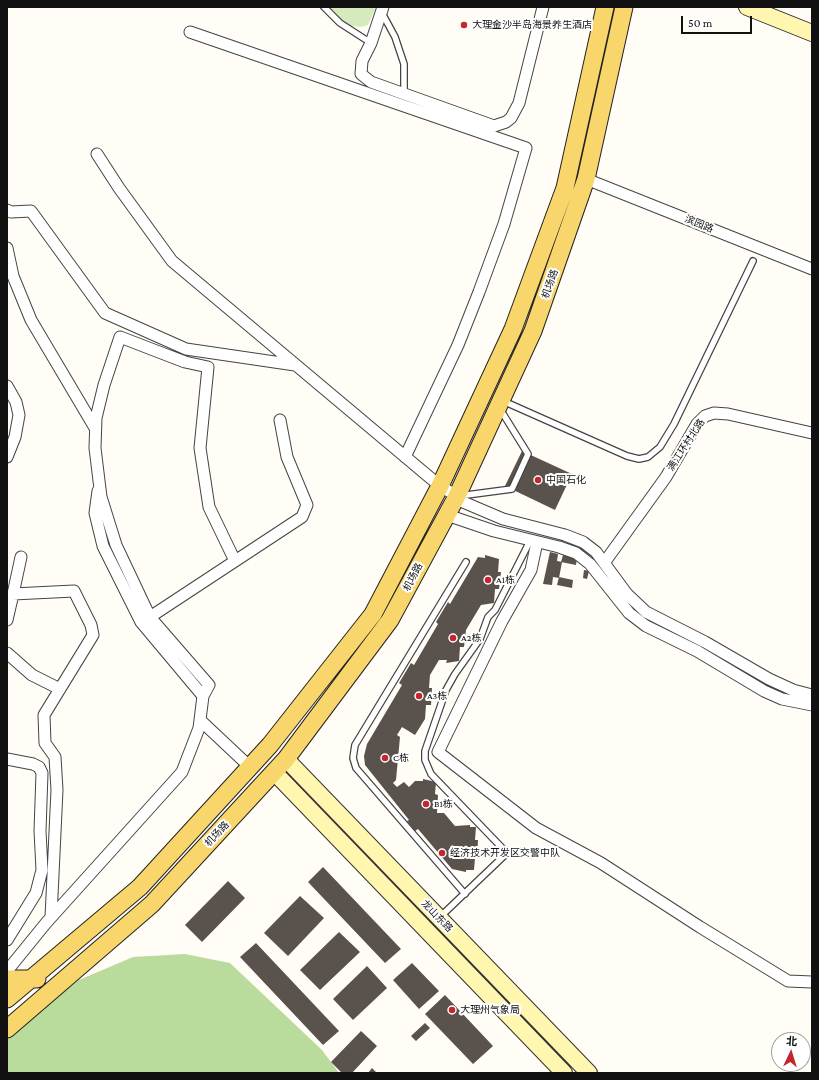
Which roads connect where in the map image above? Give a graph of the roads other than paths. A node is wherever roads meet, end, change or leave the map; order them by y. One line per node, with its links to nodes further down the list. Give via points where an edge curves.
1 (324, 7): 9 (lane, via 340,23)
2 (543, 7): 10 (street, via 519,103 506,122 494,126)
3 (605, 7): 26 (main road, 机场路, via 565,188 513,328)
4 (624, 7): 12 (main road, 机场路)
5 (747, 7): 8 (main road)
6 (382, 10): 9 (street); 10 (lane, via 404,64)
7 (190, 32): 24 (street, via 526,148 504,224 479,292 458,345)
8 (812, 33)
9 (371, 43): 10 (street, via 362,61 361,74 371,82)
10 (404, 94)
11 (97, 154): 17 (street, via 172,261)
12 (586, 179): 16 (street, 滨园路); 19 (main road, 机场路, via 533,331)
13 (7, 210): 17 (street, via 31,211 105,313 186,349)
14 (7, 248): 21 (street, via 13,276 31,320)
15 (753, 261): 19 (lane, via 674,424 660,447 648,457 639,459 627,456)
16 (812, 269)
17 (296, 365): 24 (street)
18 (7, 386): 23 (street, via 16,402 19,415 15,437)
19 (500, 403): 27 (main road, 机场路); 27 (lane, via 528,454 512,489)
20 (280, 420): 31 (street, via 287,457 307,505 306,510 302,516)
21 (96, 428): 25 (street, via 95,448); 31 (street, via 104,385 120,337 185,362 208,367 200,448 209,507)
22 (812, 433): 33 (street, 满江环村北路, via 728,414 714,413 705,416 697,424 666,477)
23 (7, 456)
24 (405, 457): 26 (street)
25 (100, 481): 35 (street, via 101,497 116,545); 40 (street, via 95,513 104,546 141,622)
26 (440, 486): 27 (street); 45 (main road, 机场路, via 373,614 276,738)
27 (456, 498): 28 (main road, 机场路); 33 (street, via 503,519 576,539 591,548)
28 (447, 514): 29 (street, via 483,528); 44 (main road, 机场路, via 390,620)
29 (534, 542): 41 (street, via 569,550 582,557 629,613 646,626 698,651 769,693 792,702); 49 (lane, via 488,617 480,639 446,690 425,751 425,760 431,774 507,853); 56 (street, via 531,570 502,621 438,752 536,828 601,864 788,981)
30 (21, 557): 34 (street)
31 (235, 561): 35 (street)
32 (466, 562): 49 (lane, via 355,745 354,758 356,768)
33 (604, 563): 39 (street, via 632,600 654,617 705,642 778,684)
34 (13, 594): 36 (street); 38 (street, via 74,591 91,625 93,635)
35 (150, 617): 40 (street, via 208,685)
36 (7, 620)
37 (7, 653): 38 (street, via 32,675)
38 (60, 689): 50 (street, via 44,715 45,743 55,757 57,790)
39 (812, 695)
40 (203, 696): 42 (street)
41 (812, 705)
42 (200, 720): 45 (street); 50 (street, via 182,772)
43 (7, 759): 52 (street, via 33,764 39,767 42,773 42,870 36,893)
44 (286, 759): 46 (main road, 机场路); 47 (main road, 龙山东路)
45 (250, 767): 54 (main road, 机场路, via 140,887)
46 (275, 773): 48 (main road, 龙山东路); 57 (main road, 机场路, via 152,904)
47 (313, 786): 48 (main road); 51 (main road, 龙山东路)
48 (300, 799): 60 (main road, 龙山东路)
49 (465, 894): 51 (lane)
50 (51, 917): 53 (street)
51 (439, 918): 61 (main road, 龙山东路)
52 (7, 940)
53 (7, 971)
54 (33, 978): 55 (main road); 57 (main road); 58 (main road, 机场路)
55 (7, 979)
56 (812, 982)
57 (60, 983): 59 (main road, 机场路)
58 (7, 999)
59 (7, 1029)
60 (564, 1073)
61 (588, 1073)

